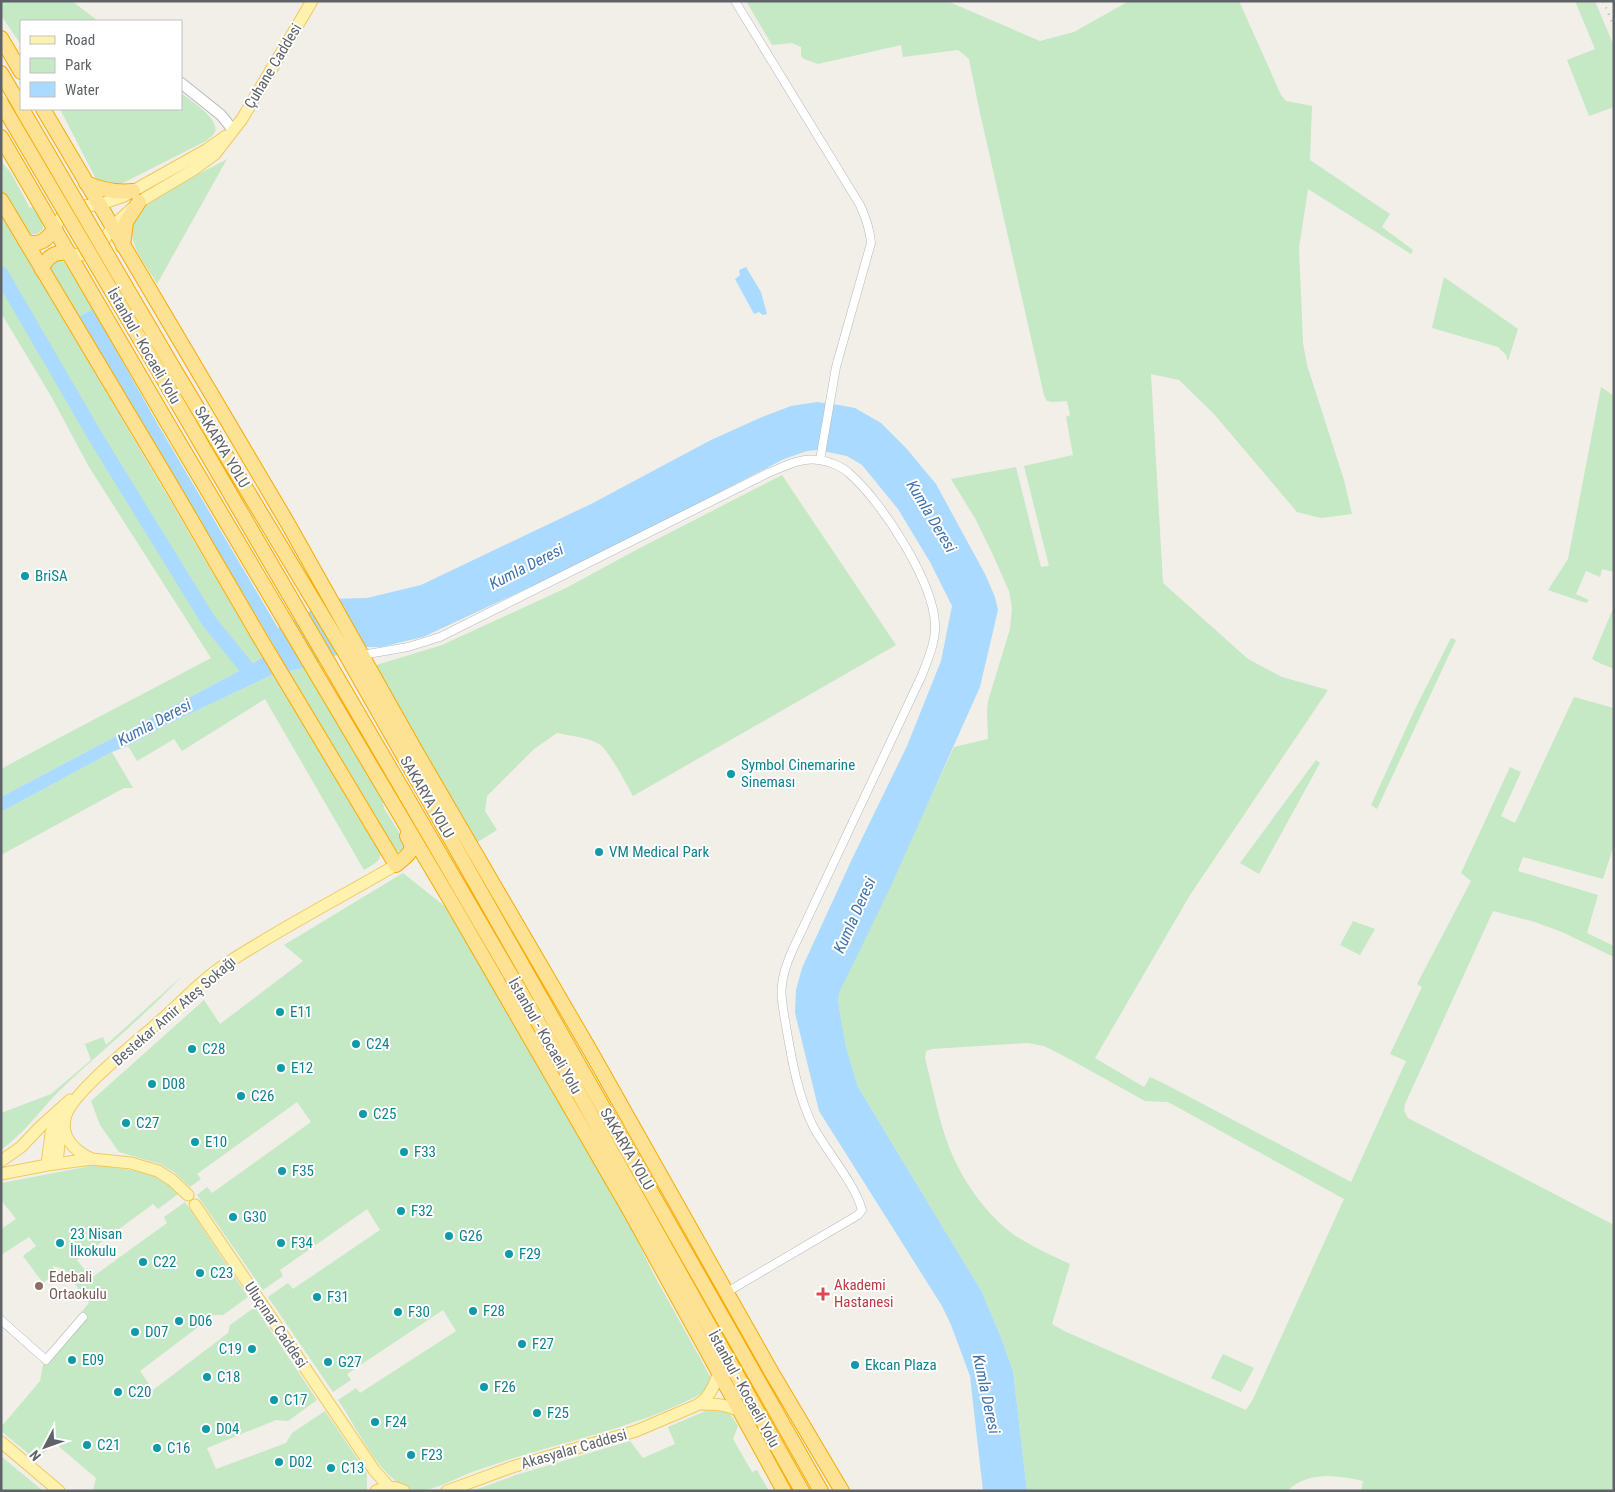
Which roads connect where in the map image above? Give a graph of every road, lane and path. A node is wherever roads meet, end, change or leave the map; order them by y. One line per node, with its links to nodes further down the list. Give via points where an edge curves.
1 (312, 1): 11 (main road, Çuhane Caddesi)
2 (735, 1): 27 (street, via 860,206 870,231 871,243 836,367)
3 (1, 38): 4 (highway)
4 (20, 70)
5 (2, 74): 8 (highway, SAKARYA YOLU)
6 (182, 84): 11 (street, via 221,115)
7 (1, 103): 30 (highway, İstanbul - Kocaeli Yolu, bridge)
8 (20, 105)
9 (23, 110): 31 (highway, SAKARYA YOLU, bridge, via 174,369)
10 (44, 110): 13 (highway)
11 (233, 130): 16 (main road, Çuhane Caddesi)
12 (1, 138): 15 (highway)
13 (75, 164): 14 (highway); 15 (highway, via 69,183 61,190 52,195)
14 (86, 183): 16 (highway, via 99,189); 18 (highway)
15 (33, 192): 20 (highway)
16 (136, 196): 18 (main road); 19 (main road); 22 (highway, via 126,222)
17 (1, 200): 21 (highway)
18 (98, 205): 19 (highway); 20 (main road, via 69,209)
19 (112, 227): 22 (highway); 23 (main road, via 96,251 84,255)
20 (54, 228): 21 (highway, via 44,241); 23 (highway)
21 (25, 242): 25 (highway)
22 (123, 246): 24 (highway)
23 (70, 254): 25 (highway, via 52,255); 26 (highway)
24 (134, 266): 26 (highway, via 116,260 105,264 95,271); 28 (highway)
25 (42, 270): 35 (highway)
26 (88, 286): 29 (highway)
27 (820, 457): 33 (street, via 768,473 440,637 408,647); 44 (street, via 849,472 887,516 925,586 936,625 922,675 792,950 782,984 781,997 791,1052 807,1113 857,1196 862,1210)
28 (252, 465): 31 (highway); 32 (highway)
29 (212, 496): 30 (highway); 34 (highway)
30 (287, 591): 58 (highway, İstanbul - Kocaeli Yolu, via 559,1058)
31 (311, 594): 32 (highway, SAKARYA YOLU)
32 (324, 603): 33 (highway, SAKARYA YOLU)
33 (355, 652): 44 (highway, via 591,1052); 59 (highway, SAKARYA YOLU)
34 (388, 795): 35 (highway, via 394,815 412,846); 36 (highway)
35 (396, 865): 36 (highway, via 413,861); 37 (main road, Bestekar Amir Ateş Sokağı, via 230,961)
36 (435, 874): 47 (highway)
37 (91, 1083): 38 (main road); 39 (main road, Bestekar Amir Ateş Sokağı)
38 (75, 1096): 41 (main road, via 21,1147); 42 (main road, via 53,1127)
39 (66, 1114): 40 (main road, via 64,1126 71,1145); 42 (main road)
40 (92, 1159): 42 (main road, Uluçınar Caddesi); 51 (main road, Uluçınar Caddesi, via 131,1163 158,1171 191,1200)
41 (1, 1161)
42 (52, 1164): 43 (main road, Uluçınar Caddesi)
43 (1, 1174)
44 (727, 1292): 60 (highway)
45 (83, 1316): 46 (street, via 46,1360)
46 (1, 1320)
47 (719, 1371): 48 (main road, via 716,1383); 49 (highway)
48 (700, 1404): 49 (main road, via 730,1406); 56 (main road, Akasyalar Caddesi, via 636,1430 494,1473)
49 (741, 1412): 57 (highway)
50 (1, 1442): 53 (main road)
51 (374, 1470): 52 (main road, Uluçınar Caddesi); 54 (main road)
52 (389, 1487): 54 (main road); 55 (main road)
53 (55, 1490)
54 (376, 1491)
55 (404, 1491)
56 (447, 1491)
57 (784, 1491)
58 (801, 1491)
59 (821, 1491)
60 (842, 1491)

